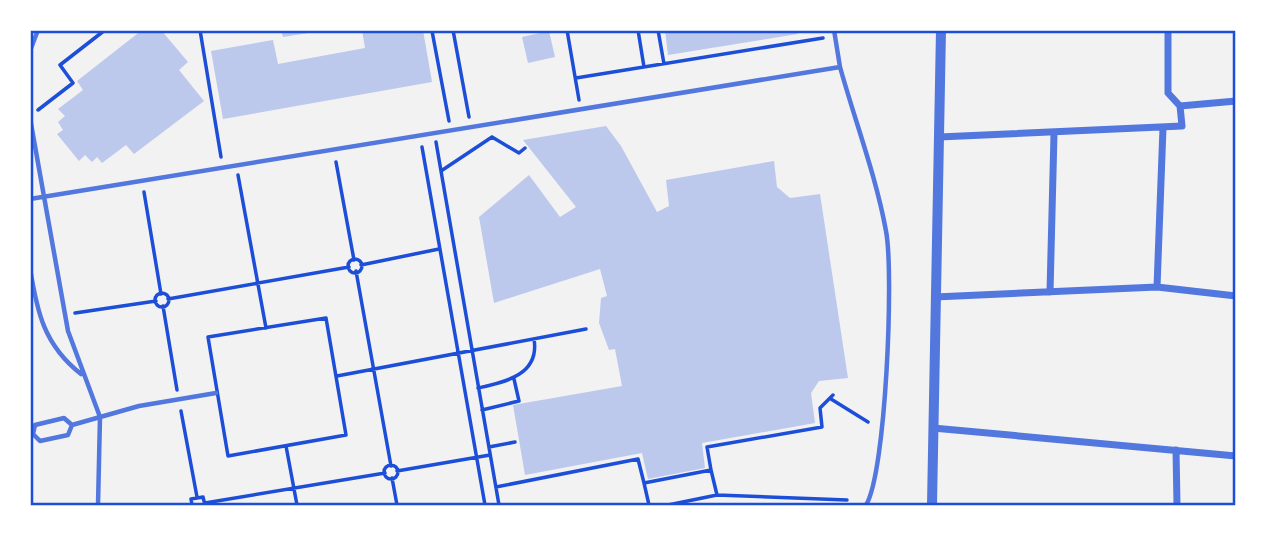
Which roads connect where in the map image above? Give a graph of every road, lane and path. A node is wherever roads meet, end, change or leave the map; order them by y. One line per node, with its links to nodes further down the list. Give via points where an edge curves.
1 (38, 30): 14 (lane)
2 (105, 30): 22 (path, via 60,65 73,83)
3 (200, 30): 35 (path)
4 (440, 30): 12 (path)
5 (453, 30): 24 (path)
6 (567, 30): 18 (path)
7 (638, 30): 16 (path)
8 (658, 30): 15 (path)
9 (834, 30): 13 (lane)
10 (941, 30): 31 (street)
11 (1168, 30): 20 (street, via 1168,93)
12 (432, 31): 26 (path)
13 (835, 36): 15 (path); 17 (lane)
14 (30, 51)
15 (664, 64): 16 (path)
16 (644, 67): 18 (path)
17 (840, 67): 21 (lane); 98 (lane, via 887,232 888,355 876,476)
18 (576, 78): 21 (path)
19 (1236, 101): 20 (street)
20 (1180, 106): 25 (street, via 1182,126)
21 (581, 110): 23 (lane)
22 (30, 118): 38 (lane)
23 (490, 125): 24 (lane); 30 (path)
24 (471, 128): 26 (lane)
25 (1163, 128): 28 (street); 47 (street)
26 (451, 131): 27 (lane)
27 (435, 134): 29 (lane); 36 (path)
28 (1054, 134): 31 (street); 48 (street)
29 (419, 135): 33 (lane); 40 (path)
30 (492, 137): 32 (path, via 519,153); 36 (path)
31 (939, 137): 51 (street)
32 (525, 148)
33 (334, 151): 34 (lane); 41 (path)
34 (236, 167): 35 (lane); 46 (path)
35 (223, 169): 37 (lane)
36 (441, 171): 58 (path)
37 (142, 181): 38 (lane); 49 (path)
38 (46, 196): 39 (lane); 54 (lane)
39 (30, 199)
40 (439, 249): 42 (path); 59 (path)
41 (354, 260): 42 (path, via 360,258); 43 (path, via 348,261)
42 (361, 264): 45 (path, via 362,271)
43 (349, 267): 45 (path, via 350,273); 46 (path)
44 (30, 268): 61 (lane, via 39,321 65,362)
45 (356, 271): 60 (path)
46 (257, 281): 52 (path); 55 (path)
47 (1157, 287): 48 (street); 50 (street)
48 (1051, 292): 51 (street)
49 (161, 294): 52 (path, via 167,292); 53 (path, via 155,295)
50 (1236, 296)
51 (935, 297): 70 (street)
52 (168, 299): 53 (path, via 169,305 157,307)
53 (156, 301): 54 (path)
54 (65, 314): 61 (lane)
55 (266, 328): 62 (path, via 326,318); 65 (path, via 208,337)
56 (586, 329): 57 (path)
57 (534, 339): 58 (path); 63 (path, via 530,363)
58 (470, 351): 59 (path); 64 (path)
59 (457, 352): 60 (path); 77 (path)
60 (374, 369): 62 (path); 79 (path)
61 (83, 375): 67 (lane)
62 (337, 376): 73 (path, via 346,435)
63 (514, 379): 64 (path); 66 (path, via 519,401)
64 (478, 388): 66 (path)
65 (216, 393): 67 (lane); 73 (path, via 228,456)
66 (482, 410): 74 (path)
67 (100, 417): 69 (lane); 90 (lane)
68 (868, 422): 80 (path, via 832,397 820,408 822,427 707,447)
69 (72, 425): 71 (lane, via 68,435 40,441); 71 (lane, via 64,418 36,425)
70 (933, 428): 75 (street); 99 (street)
71 (31, 435)
72 (515, 442): 74 (path)
73 (286, 446): 86 (path)
74 (489, 447): 76 (path)
75 (1176, 450): 78 (street); 100 (street)
76 (490, 455): 77 (path); 85 (path)
77 (476, 456): 81 (path); 94 (path)
78 (1236, 456)
79 (391, 466): 81 (path, via 396,465); 82 (path, via 384,467)
80 (711, 470): 84 (path); 87 (path)
81 (397, 471): 83 (path, via 399,477)
82 (385, 473): 83 (path, via 386,479); 86 (path)
83 (392, 478): 93 (path)
84 (644, 483): 85 (path, via 638,459); 96 (path)
85 (496, 487): 95 (path)
86 (294, 489): 89 (path); 92 (path)
87 (717, 495): 88 (path); 97 (path)
88 (847, 500)
89 (205, 504): 91 (path, via 204,496 191,499)
90 (98, 505)
91 (191, 505)
92 (297, 505)
93 (397, 505)
94 (485, 505)
95 (499, 505)
96 (649, 505)
97 (668, 505)
98 (866, 505)
99 (932, 505)
100 (1177, 505)

